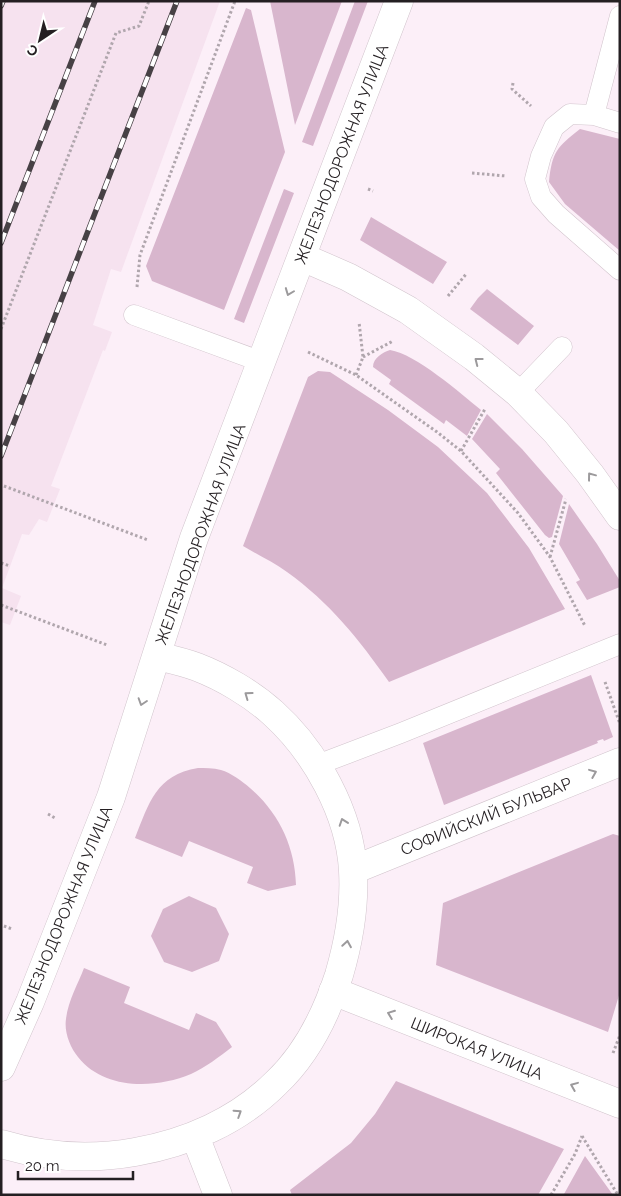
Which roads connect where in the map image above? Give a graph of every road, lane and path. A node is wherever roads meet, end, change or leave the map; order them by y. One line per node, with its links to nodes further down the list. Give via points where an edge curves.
1 (149, 1): 17 (path, via 139,26 116,33)
2 (235, 1): 16 (path, via 140,255)
3 (399, 1): 11 (street, ЖЕЛЕЗНОДОРОЖНАЯ УЛИЦА)
4 (620, 16): 7 (lane)
5 (513, 83): 6 (path)
6 (512, 89)
7 (594, 115): 8 (lane); 13 (lane, via 570,114 554,127 535,179 541,197)
8 (620, 123)
9 (368, 189): 10 (path)
10 (373, 191)
11 (302, 257): 22 (street, ЖЕЛЕЗНОДОРОЖНАЯ УЛИЦА, one-way to 22); 24 (street, one-way to 11, via 408,310 348,277)
12 (466, 273): 14 (path)
13 (619, 280)
14 (445, 301)
15 (358, 314): 21 (path)
16 (134, 315): 22 (lane)
17 (1, 329)
18 (397, 339): 21 (path)
19 (562, 347): 24 (lane)
20 (308, 352): 23 (path)
21 (363, 357): 23 (path)
22 (262, 362): 38 (street, ЖЕЛЕЗНОДОРОЖНАЯ УЛИЦА, via 194,538)
23 (356, 375): 26 (path)
24 (518, 393): 29 (street, one-way to 24, via 556,432)
25 (488, 404): 26 (path)
26 (461, 451): 31 (path, via 518,513)
27 (4, 486): 30 (path)
28 (569, 491): 31 (path)
29 (620, 516)
30 (148, 540)
31 (550, 557): 35 (path)
32 (1, 563): 33 (path)
33 (10, 566)
34 (1, 605): 37 (path)
35 (575, 605)
36 (620, 644): 42 (lane)
37 (107, 645)
38 (156, 656): 42 (street, one-way to 38, via 272,712 236,686 198,667); 51 (street, ЖЕЛЕЗНОДОРОЖНАЯ УЛИЦА, one-way to 51, via 111,797)
39 (604, 679): 40 (path)
40 (620, 724)
41 (620, 762): 45 (street, СОФИЙСКИЙ БУЛЬВАР, one-way to 41)
42 (317, 765): 45 (street, one-way to 42, via 347,833)
43 (48, 814): 44 (path)
44 (55, 818)
45 (353, 870): 48 (street, one-way to 45, via 346,952)
46 (4, 926): 47 (path)
47 (12, 929)
48 (333, 991): 52 (street, ШИРОКАЯ УЛИЦА, one-way to 48); 53 (street, one-way to 48, via 252,1104 277,1082 300,1055 319,1024)
49 (620, 1035): 50 (path)
50 (613, 1053)
51 (1, 1067)
52 (620, 1104)
53 (195, 1136): 54 (street, via 155,1149 114,1156 72,1157); 55 (street)
54 (1, 1144)
55 (218, 1195)
56 (551, 1195): 57 (path, via 582,1136)
57 (618, 1195)

